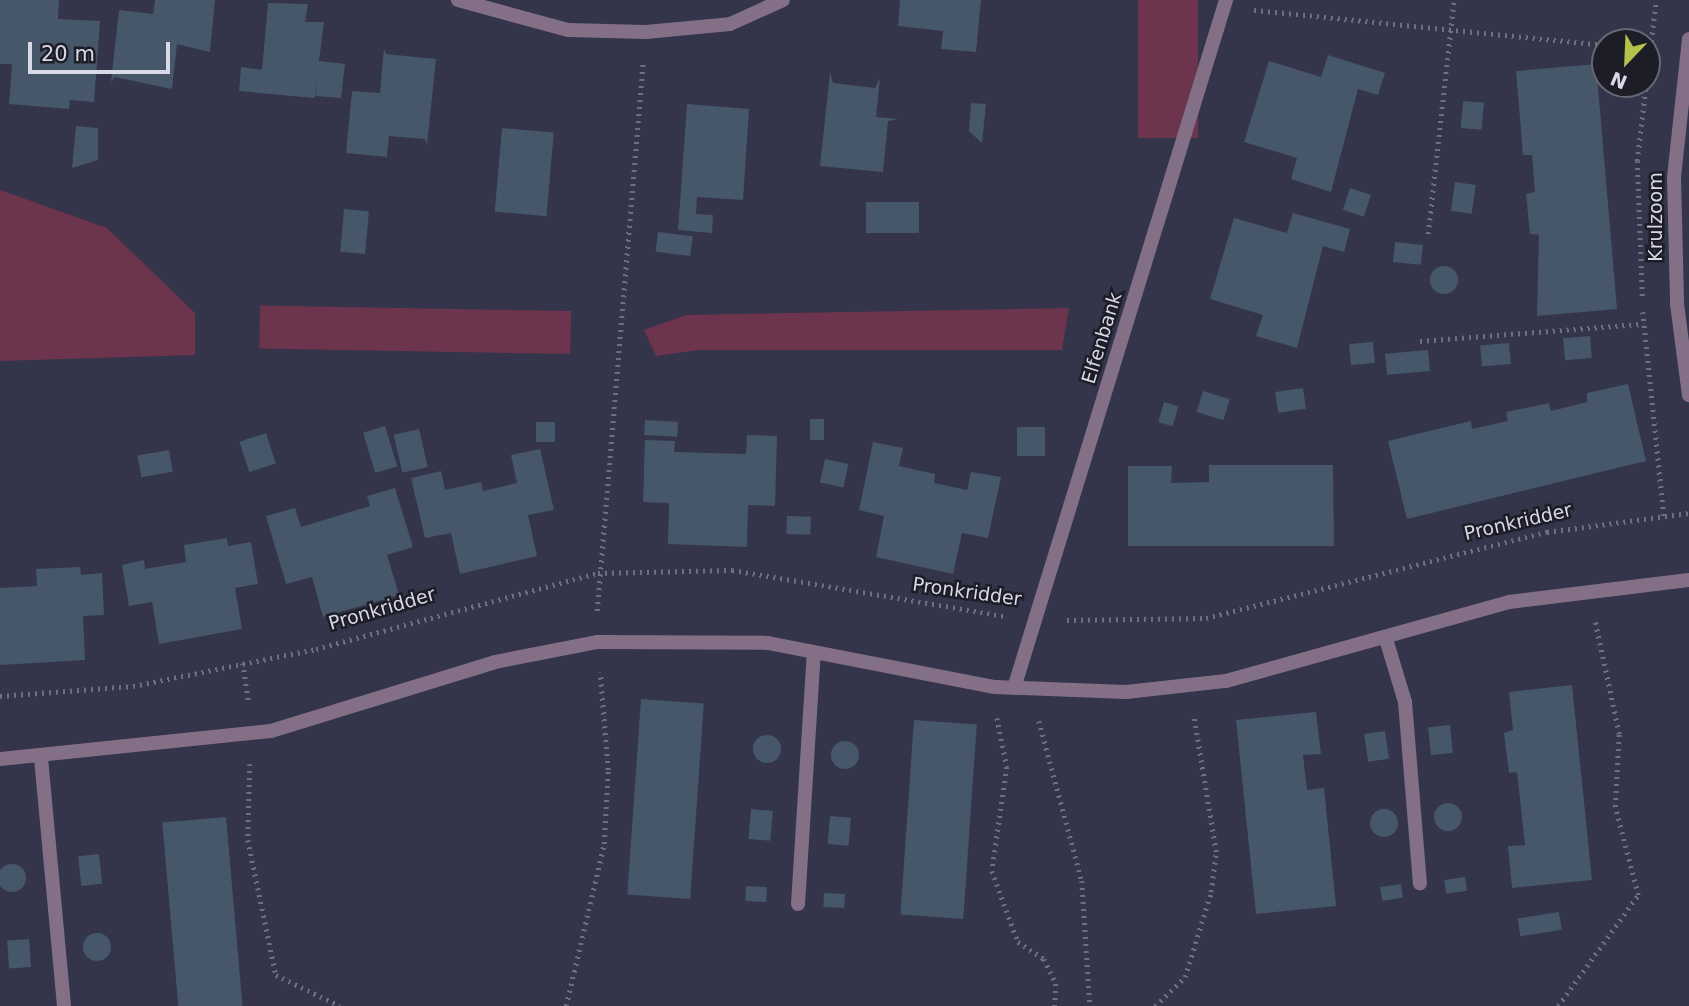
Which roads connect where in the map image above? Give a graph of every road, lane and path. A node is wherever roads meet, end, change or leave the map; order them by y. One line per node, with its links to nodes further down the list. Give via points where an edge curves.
1 (458, 0): 8 (street, via 568,30)
2 (783, 0): 8 (street, via 730,24)
3 (1454, 0): 7 (path)
4 (1656, 0): 6 (path)
5 (1225, 3): 7 (path); 19 (street, Elfenbank)
6 (1653, 28)
7 (1451, 30): 10 (path); 11 (path)
8 (646, 32): 16 (path)
9 (1689, 39): 14 (street, Krulzoom, via 1674,177 1677,304)
10 (1591, 44)
11 (1428, 234)
12 (1643, 324): 13 (path)
13 (1420, 341)
14 (1689, 396)
15 (1689, 513): 19 (path, Pronkridder, via 1546,532 1206,618)
16 (598, 573): 19 (path, Pronkridder, via 732,570); 21 (path); 23 (path, Pronkridder)
17 (1689, 580): 18 (street)
18 (1589, 597): 20 (street, via 1461,612); 40 (path, via 1619,734 1615,807 1638,895)
19 (1035, 621): 26 (street, Elfenbank)
20 (1386, 639): 25 (street); 32 (street, via 1405,702)
21 (598, 642): 22 (street, via 702,639); 29 (street, via 495,662); 36 (path, via 607,770 604,844)
22 (814, 653): 24 (street); 33 (street)
23 (243, 663): 28 (path, Pronkridder, via 133,686); 29 (path)
24 (984, 684): 26 (street); 37 (path, via 1004,738 1007,767 992,871 1018,942 1044,959 1056,984)
25 (1190, 685): 27 (street, via 1126,692); 39 (path, via 1216,852 1211,892 1185,977)
26 (1014, 688): 27 (street)
27 (1032, 690): 38 (path, via 1082,881)
28 (0, 696)
29 (254, 733): 30 (street); 35 (path, via 245,796 248,840 276,975)
30 (41, 758): 31 (street); 34 (street)
31 (0, 759)
32 (1420, 883)
33 (798, 904)
34 (64, 1006)
35 (340, 1006)
36 (566, 1006)
37 (1055, 1006)
38 (1090, 1006)
39 (1155, 1006)
40 (1558, 1006)

